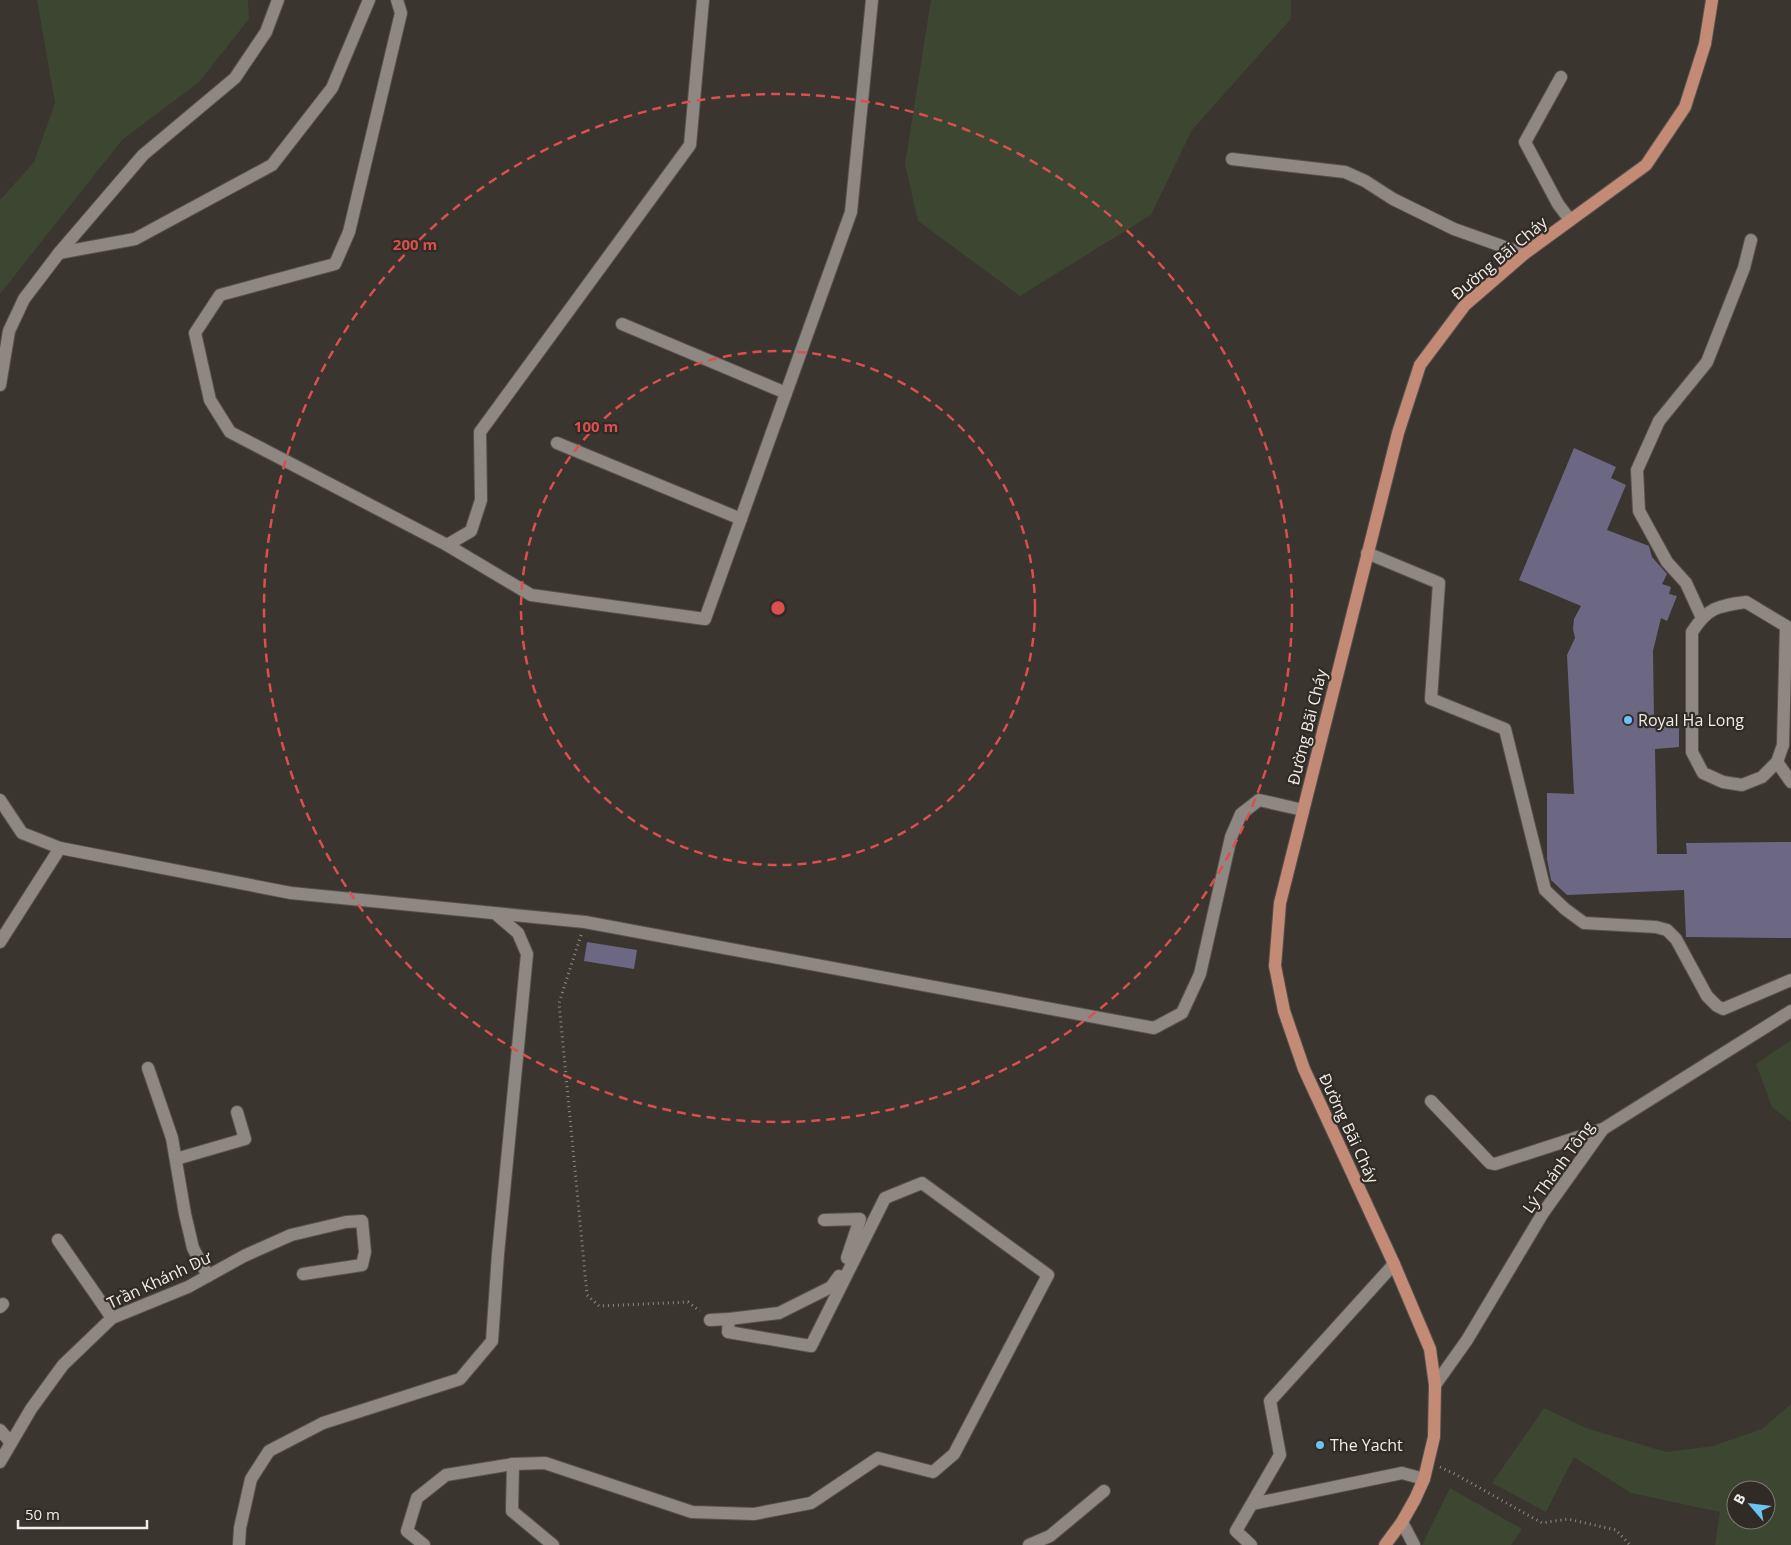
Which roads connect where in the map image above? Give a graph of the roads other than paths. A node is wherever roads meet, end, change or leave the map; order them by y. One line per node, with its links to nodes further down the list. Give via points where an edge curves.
1 (278, 0): 11 (street, via 266,32 235,78 143,155)
2 (369, 0): 11 (street, via 332,88 272,165 135,239)
3 (397, 0): 18 (street, via 401,12 399,22 348,232 335,264 220,295 195,333 210,400 230,432)
4 (703, 0): 18 (street, via 690,145 480,432 481,500 471,531)
5 (872, 0): 15 (street, via 851,212)
6 (1712, 0): 9 (main road, Đường Bãi Cháy, via 1705,44 1685,106 1646,165)
7 (1561, 77): 9 (street, via 1525,142)
8 (1232, 159): 12 (street, via 1345,172 1454,229)
9 (1570, 220): 12 (main road, Đường Bãi Cháy)
10 (1750, 240): 20 (street, via 1744,268 1707,362 1659,421 1637,470 1639,511 1667,562 1686,583)
11 (59, 254): 14 (street, via 24,299 9,331)
12 (1524, 254): 19 (main road, Đường Bãi Cháy, via 1465,305 1420,365 1398,433)
13 (622, 324): 15 (street)
14 (0, 385)
15 (786, 393): 17 (street)
16 (557, 443): 17 (street)
17 (741, 519): 18 (street, via 705,619 530,595)
18 (448, 545)
19 (1368, 553): 25 (main road, Đường Bãi Cháy); 29 (street, via 1438,584 1430,699 1505,729 1545,890 1584,923 1667,930 1676,939 1707,996 1724,1009)
20 (1702, 618): 21 (street, via 1719,606 1746,602); 22 (street, via 1692,632 1692,752 1703,773 1723,782 1742,785 1762,777)
21 (1788, 621): 22 (street, via 1782,745)
22 (1777, 762): 23 (street)
23 (1791, 782)
24 (0, 800): 26 (street, via 22,832)
25 (1303, 810): 27 (street, via 1258,800 1241,814 1231,837 1200,974 1182,1013 1154,1028 585,922); 40 (main road, Đường Bãi Cháy, via 1280,903 1275,966 1284,1011 1304,1069)
26 (60, 848): 27 (street, via 290,893); 28 (street)
27 (497, 915): 55 (street, via 518,933 527,954 492,1341 460,1379 323,1423 269,1451 251,1479 240,1528)
28 (0, 942)
29 (1791, 980)
30 (1791, 1011): 34 (street, Lý Thánh Tông)
31 (148, 1068): 35 (street)
32 (1431, 1101): 34 (street, via 1490,1163 1495,1164)
33 (237, 1112): 35 (street, via 244,1139)
34 (1603, 1129): 46 (street, Lý Thánh Tông, via 1543,1213 1467,1340)
35 (176, 1159): 42 (street, via 193,1248)
36 (877, 1214): 37 (street); 45 (street, via 811,1346 728,1332); 50 (street, via 885,1198 922,1183 1048,1275 954,1454 933,1472 878,1458 811,1503 754,1514 692,1512 545,1463)
37 (860, 1219): 38 (street); 45 (street, via 844,1269 831,1287 779,1313)
38 (824, 1220)
39 (58, 1240): 43 (street)
40 (1394, 1264): 46 (main road, Đường Bãi Cháy, via 1430,1349); 53 (street, via 1270,1401 1280,1455)
41 (302, 1274): 42 (street, Trần Khánh Dư, via 362,1265 366,1252 362,1222 346,1222 291,1236)
42 (208, 1276): 43 (street, Trần Khánh Dư)
43 (112, 1318): 48 (street, Trần Khánh Dư, via 63,1365)
44 (710, 1320): 45 (street)
45 (728, 1320)
46 (1435, 1385): 51 (main road, Đường Bãi Cháy, via 1434,1437)
47 (0, 1430): 48 (street)
48 (11, 1443): 49 (street, Trần Khánh Dư)
49 (0, 1462)
50 (514, 1464): 56 (street, via 446,1475 417,1498 407,1531); 57 (street, via 512,1510)
51 (1424, 1479): 53 (street, via 1402,1473); 54 (main road, Đường Bãi Cháy)
52 (1104, 1491): 58 (street, via 1050,1536)
53 (1252, 1504): 59 (street, via 1236,1531)
54 (1402, 1522): 60 (main road, Đường Bãi Cháy); 61 (street)
55 (240, 1545)
56 (424, 1545)
57 (553, 1545)
58 (1029, 1545)
59 (1251, 1545)
60 (1385, 1545)
61 (1414, 1545)

